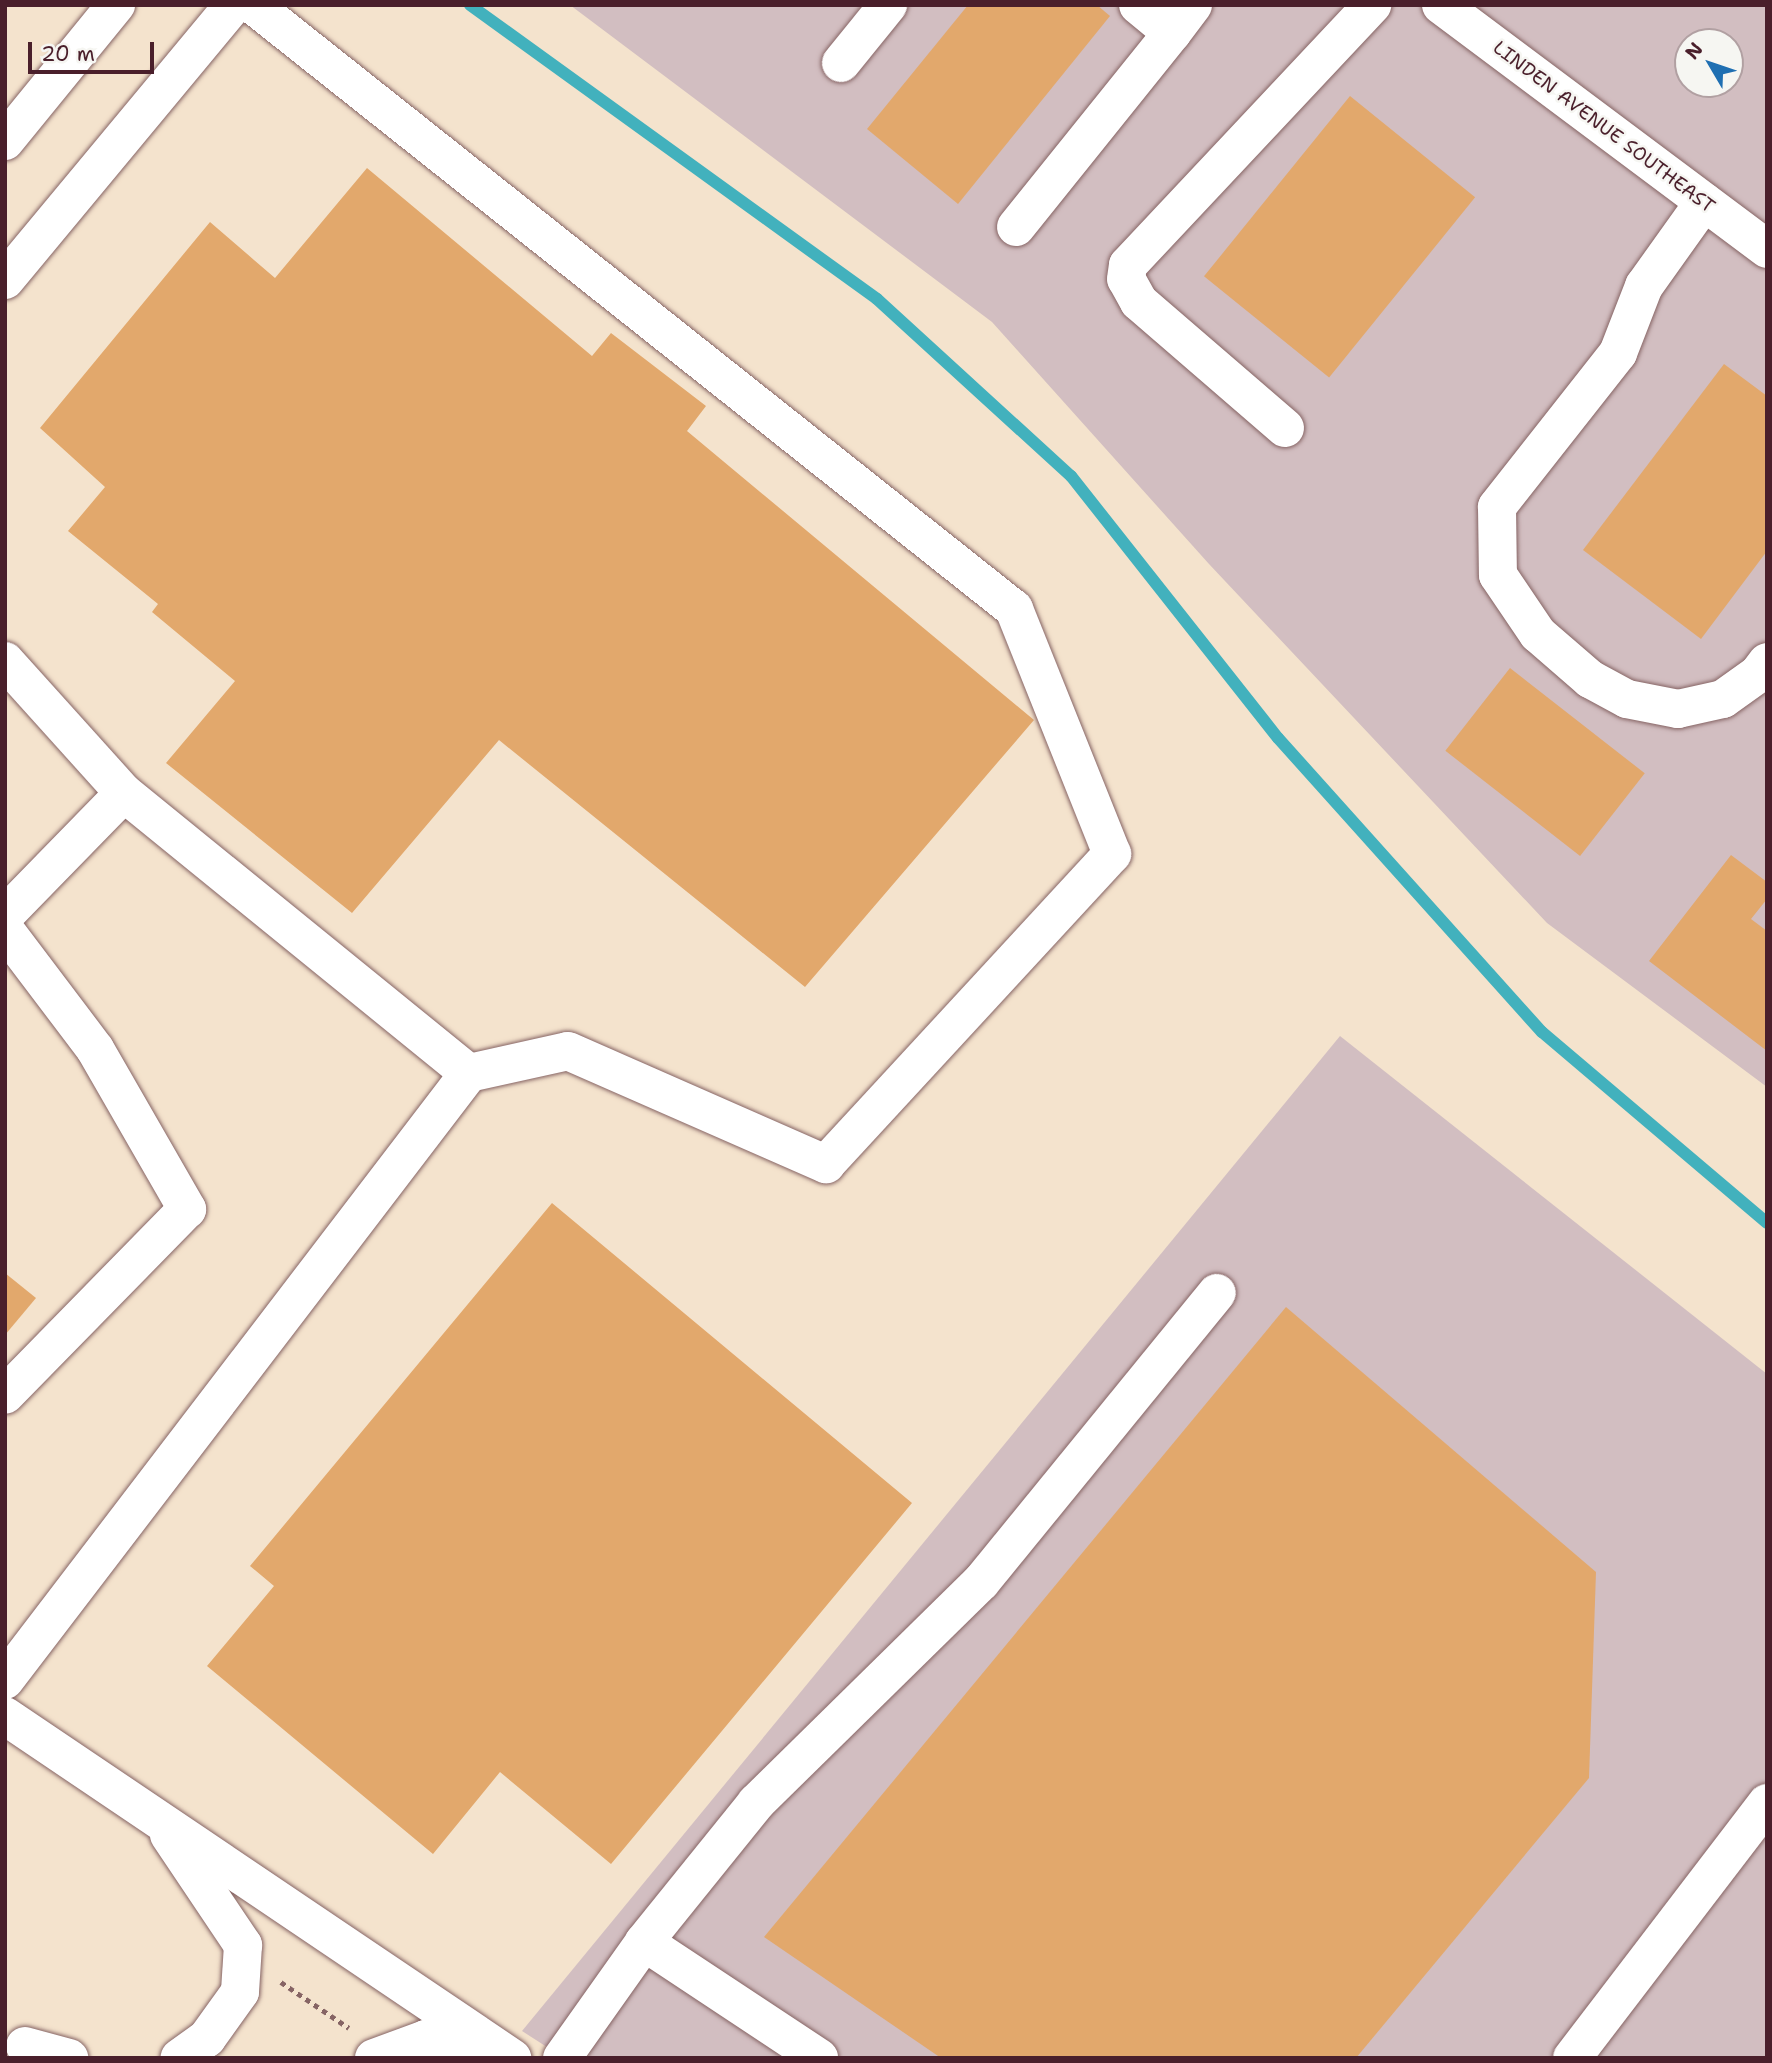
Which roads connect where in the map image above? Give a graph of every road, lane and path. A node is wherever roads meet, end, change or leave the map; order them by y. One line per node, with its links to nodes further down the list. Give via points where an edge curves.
1 (116, 5): 10 (street)
2 (233, 5): 14 (street)
3 (253, 5): 21 (street, via 1014,609 1112,854 826,1164 568,1051)
4 (888, 5): 9 (street)
5 (1138, 5): 8 (street)
6 (1372, 5): 15 (street, via 1128,265 1126,279 1139,302)
7 (1441, 5): 11 (street, LINDEN AVENUE SOUTHEAST)
8 (1183, 19): 12 (street)
9 (841, 63)
10 (5, 141)
11 (1704, 202): 13 (street, LINDEN AVENUE SOUTHEAST); 17 (street, via 1644,286 1618,353 1497,507 1498,575 1538,634 1590,679 1628,699 1678,709 1723,699)
12 (1016, 227)
13 (1767, 249)
14 (5, 280)
15 (1285, 428)
16 (5, 661): 18 (street)
17 (1767, 662)
18 (124, 793): 19 (street); 21 (street)
19 (5, 915)
20 (5, 930): 23 (street, via 95,1049 187,1209)
21 (469, 1073): 24 (street)
22 (1217, 1293): 28 (street, via 981,1582 756,1803)
23 (5, 1395)
24 (5, 1680)
25 (5, 1716): 27 (street)
26 (1767, 1803): 37 (street)
27 (158, 1819): 32 (street); 34 (street, via 243,1945 240,1992 207,2038)
28 (644, 1942): 35 (street); 36 (street)
29 (277, 1979): 30 (path)
30 (364, 2044): 32 (street, via 426,2039)
31 (24, 2046): 33 (street)
32 (510, 2056)
33 (69, 2058)
34 (179, 2058)
35 (562, 2058)
36 (819, 2058)
37 (1572, 2058)

